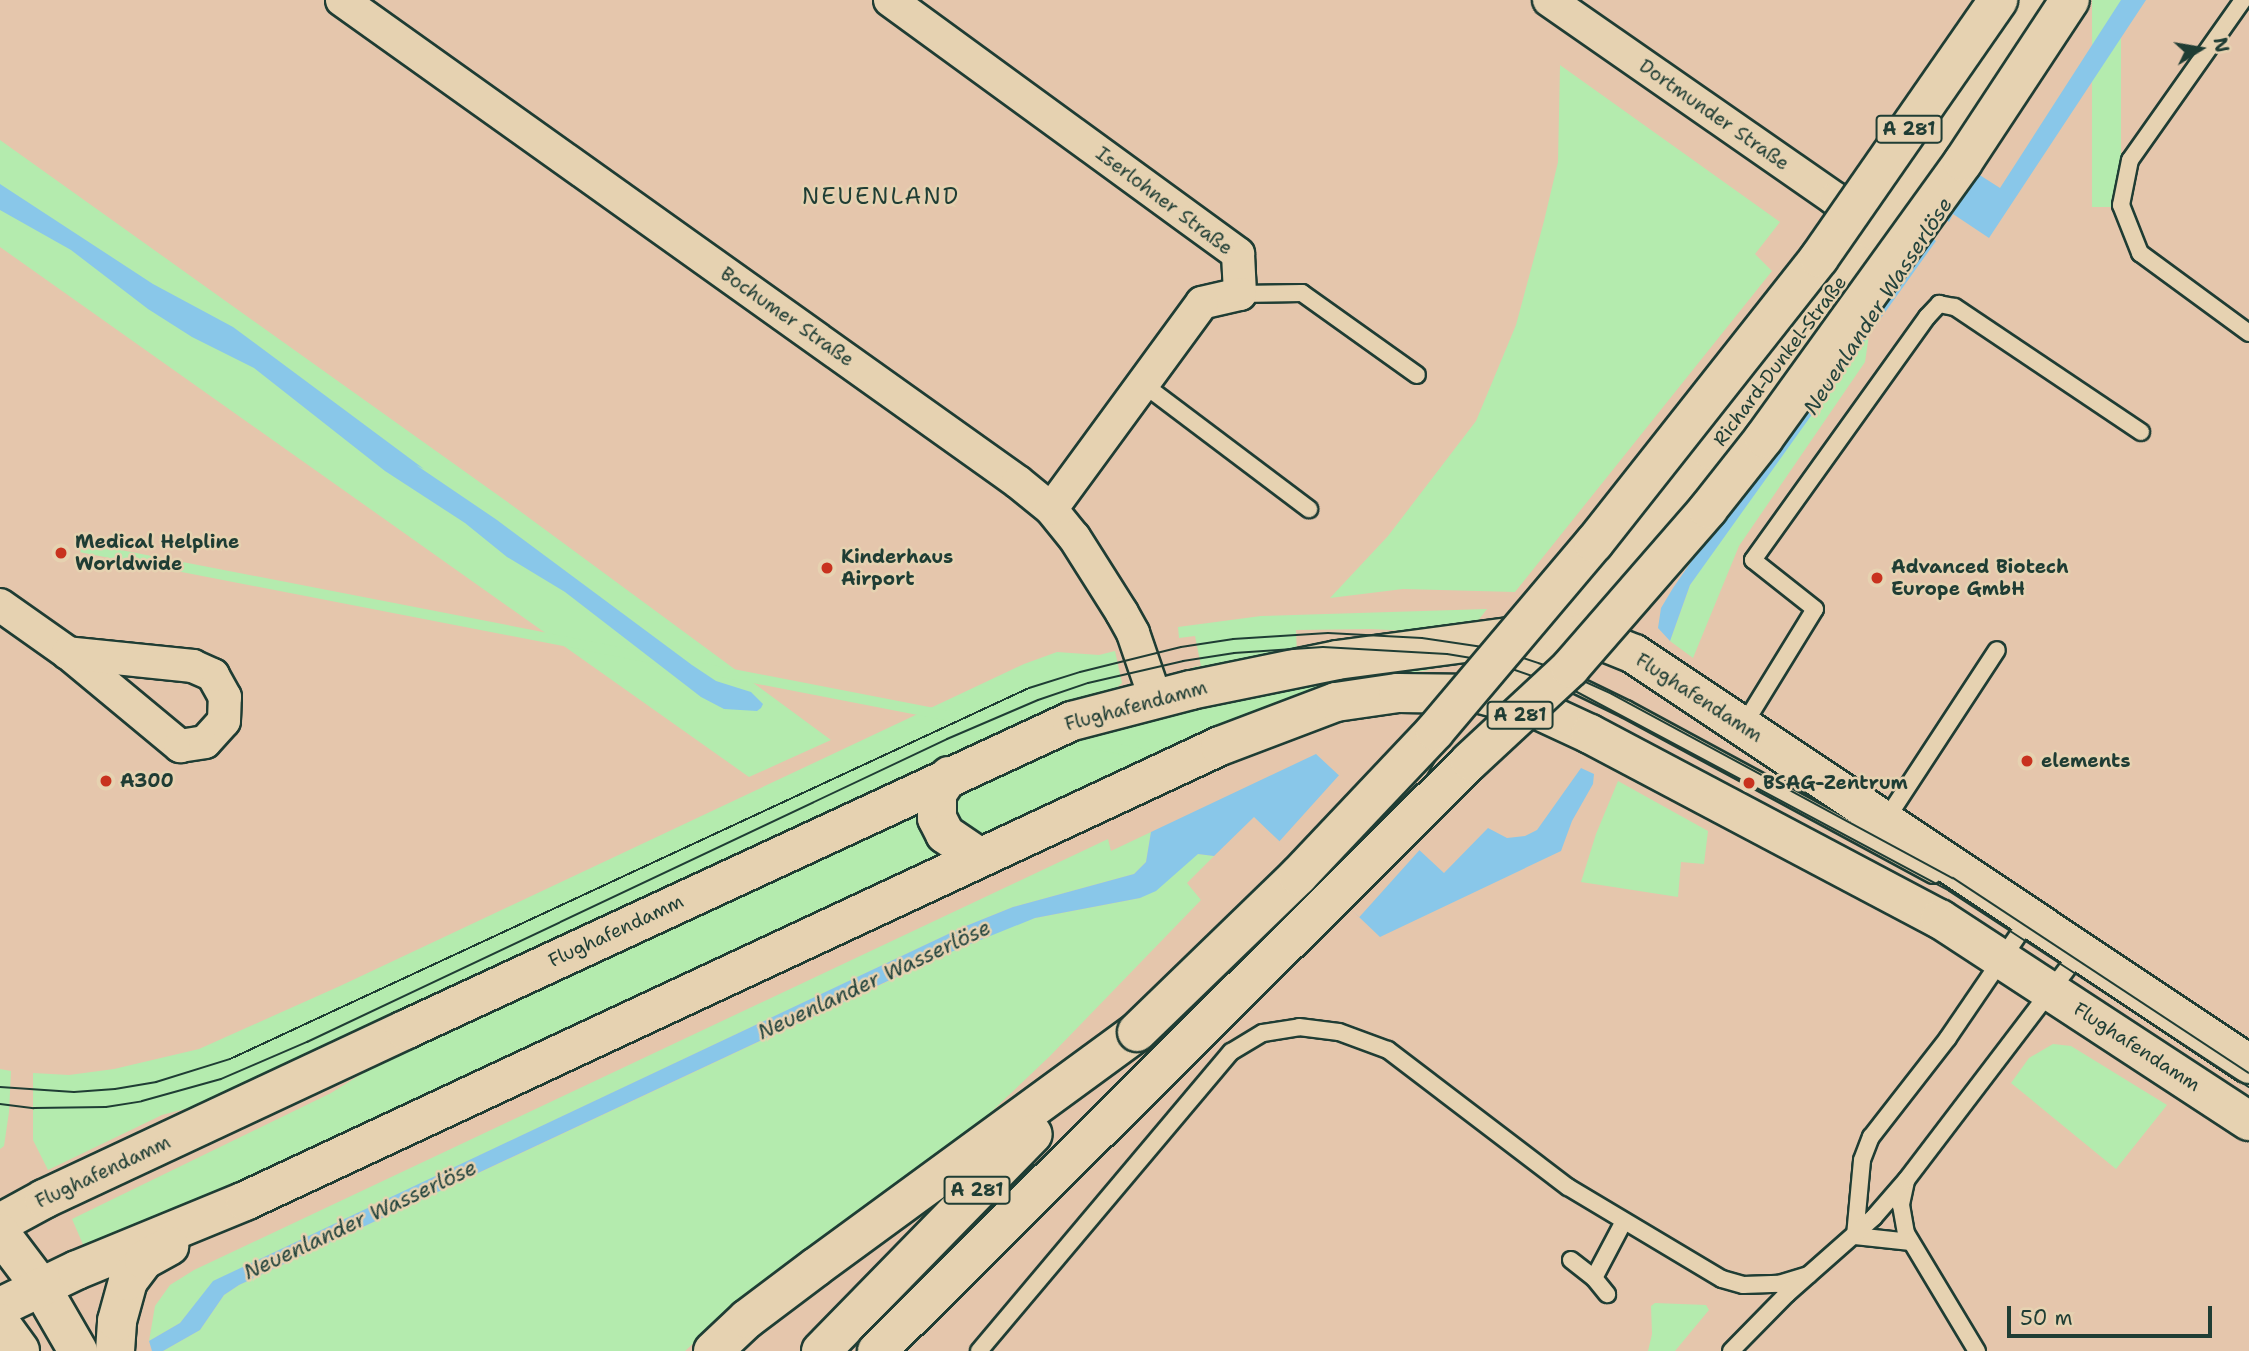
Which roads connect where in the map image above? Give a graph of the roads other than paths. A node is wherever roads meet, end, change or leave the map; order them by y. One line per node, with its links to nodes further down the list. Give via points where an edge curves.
1 (342, 0): 14 (street, Bochumer Straße)
2 (890, 0): 9 (street, Iserlohner Straße, via 1238,254)
3 (1549, 0): 8 (street, Dortmunder Straße)
4 (1998, 0): 29 (main road, A 281, bridge, via 1819,258 1594,543 1435,731 1298,876)
5 (2031, 0): 8 (main road, Richard-Dunkel-Straße)
6 (2070, 0): 53 (main road, A 281, bridge, via 1948,184 1764,438 1570,668 1470,761)
7 (2243, 0): 10 (lane, via 2130,160 2121,205 2140,253)
8 (1876, 232): 17 (main road, Richard-Dunkel-Straße, via 1712,451)
9 (1240, 294): 11 (lane, via 1301,293); 12 (street, via 1202,303)
10 (2249, 333)
11 (1417, 374)
12 (1143, 384): 14 (street); 15 (lane)
13 (2141, 432): 23 (lane, via 1955,307 1939,304 1753,561 1815,609)
14 (1051, 509): 22 (street, Bochumer Straße, via 1082,548 1133,633)
15 (1309, 509)
16 (0, 605): 19 (street)
17 (1555, 631): 20 (main road, Richard-Dunkel-Straße); 22 (main road, Flughafendamm, via 1337,660); 23 (main road, Flughafendamm, via 1583,633 1634,654)
18 (1997, 650): 25 (lane)
19 (68, 653): 19 (street, via 180,746 205,742 224,721 225,697 214,675 193,666)
20 (1525, 666): 21 (main road, Richard-Dunkel-Straße); 27 (lane, via 1626,709 1909,861)
21 (1496, 698): 26 (main road, Flughafendamm, via 1425,691 1336,702 1220,746); 27 (main road, Flughafendamm, via 1536,709 1590,734 1940,919)
22 (1156, 700): 24 (main road, Flughafendamm, via 1072,721)
23 (1743, 726): 25 (main road, Flughafendamm)
24 (949, 776): 26 (main road, via 937,794 937,818 945,834); 36 (main road, Flughafendamm)
25 (1885, 821): 27 (main road, Flughafendamm)
26 (979, 857): 34 (main road, Flughafendamm)
27 (2018, 936): 28 (main road, Flughafendamm); 28 (main road, Flughafendamm); 38 (lane, via 1948,1038 1871,1137 1862,1160)
28 (2068, 969): 30 (main road, Flughafendamm); 31 (lane); 32 (main road, Flughafendamm, via 2129,1040); 33 (lane)
29 (1137, 1032): 51 (main road, via 806,1275); 52 (main road, A 281)
30 (2249, 1064)
31 (2249, 1079)
32 (2249, 1121)
33 (1907, 1179): 38 (lane); 39 (lane, via 1901,1205)
34 (236, 1205): 43 (main road, Flughafendamm); 50 (main road, via 213,1226 144,1260 128,1281)
35 (1624, 1221): 41 (lane, via 1733,1283 1779,1284); 42 (lane); 54 (lane, via 1568,1188 1409,1064 1366,1040 1299,1027 1263,1033 1231,1052)
36 (0, 1223)
37 (0, 1233): 43 (main road)
38 (1855, 1236): 39 (lane); 41 (lane)
39 (1911, 1242): 57 (lane)
40 (1571, 1260): 42 (lane)
41 (1809, 1275): 47 (lane)
42 (1594, 1278): 44 (lane)
43 (41, 1287): 45 (main road, Flughafendamm); 49 (main road)
44 (1608, 1294)
45 (0, 1307)
46 (0, 1323): 48 (main road)
47 (1756, 1327): 55 (lane); 56 (lane)
48 (20, 1351)
49 (78, 1351)
50 (114, 1351)
51 (713, 1351)
52 (821, 1351)
53 (877, 1351)
54 (979, 1351)
55 (1731, 1351)
56 (1746, 1351)
57 (1977, 1351)

